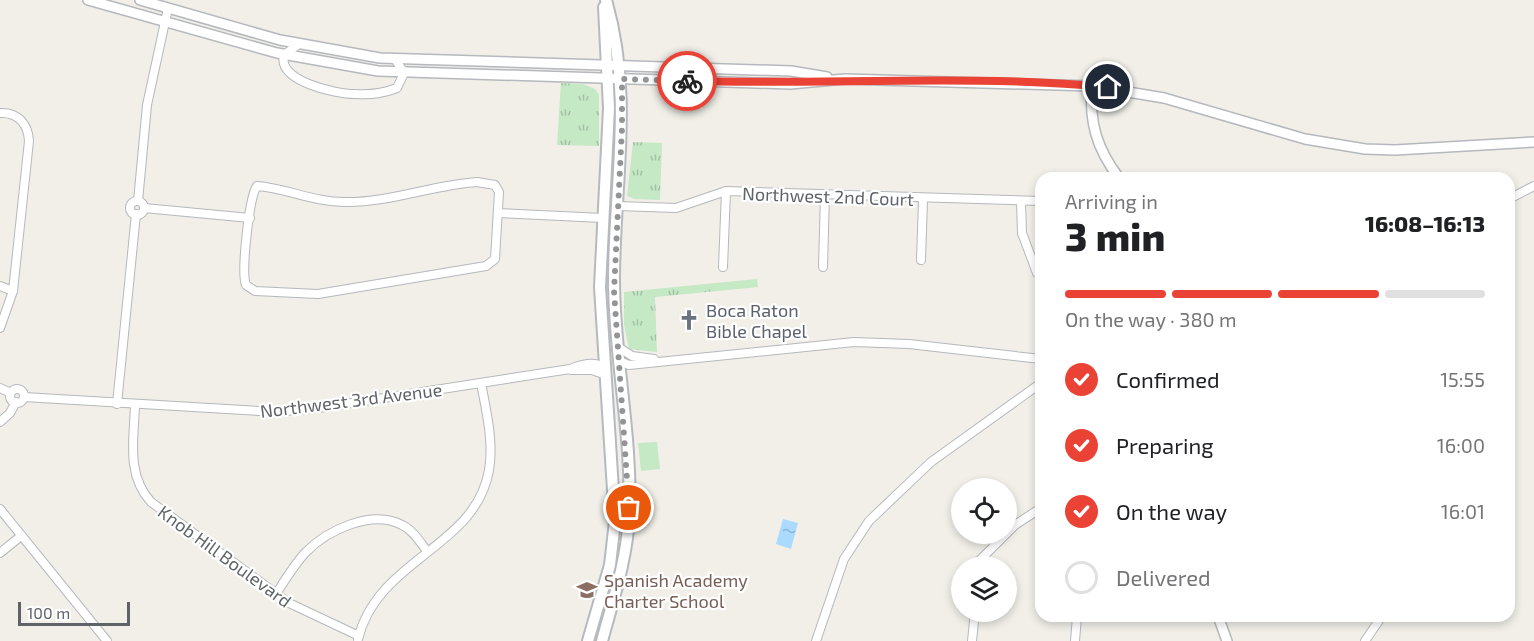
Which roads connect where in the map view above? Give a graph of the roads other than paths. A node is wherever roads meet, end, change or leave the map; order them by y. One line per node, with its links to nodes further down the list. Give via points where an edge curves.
1 (88, 0): 5 (street)
2 (140, 0): 4 (street)
3 (604, 0): 9 (main road); 10 (main road, via 616,34)
4 (168, 8): 5 (street); 6 (street)
5 (165, 22): 7 (street); 26 (street, via 147,105)
6 (299, 44): 7 (street); 8 (street)
7 (284, 55): 11 (street); 11 (street, via 283,63 291,74 344,93 397,88)
8 (395, 59): 9 (street); 11 (street)
9 (607, 64): 10 (street); 12 (main road)
10 (620, 65): 13 (main road); 14 (street, via 790,71)
11 (404, 73): 12 (street)
12 (608, 78): 13 (street); 30 (main road)
13 (622, 79): 14 (street, via 790,84); 27 (main road)
14 (844, 79): 15 (street)
15 (1092, 86): 17 (street, via 1164,98 1305,139 1354,147 1395,150); 18 (street, via 1094,134)
16 (0, 113): 37 (street, via 15,115 23,121 29,141)
17 (1534, 142)
18 (1114, 172)
19 (1534, 186): 22 (street)
20 (726, 191): 21 (street, Northwest 2nd Court); 27 (street, Northwest 2nd Court, via 675,208); 32 (street)
21 (825, 194): 23 (street, Northwest 2nd Court); 33 (street)
22 (1515, 196)
23 (923, 200): 24 (street, Northwest 2nd Court); 31 (street)
24 (1021, 201): 25 (street, Northwest 2nd Court); 34 (street, via 1022,232)
25 (1035, 201)
26 (141, 205): 29 (street); 50 (street, via 142,213 136,214)
27 (618, 206): 39 (main road, via 614,279)
28 (498, 213): 29 (street, via 498,188 477,182 353,202 319,201 257,186); 29 (street, via 495,259 486,266 318,294 255,291 246,285); 30 (street)
29 (250, 218)
30 (603, 218): 35 (main road)
31 (921, 260)
32 (723, 267)
33 (823, 267)
34 (1035, 268)
35 (600, 284): 42 (main road, via 611,350); 43 (main road)
36 (0, 286): 37 (street)
37 (13, 291): 38 (street)
38 (0, 328)
39 (618, 347): 41 (street, via 632,356); 42 (main road)
40 (1035, 358): 41 (street, via 854,342)
41 (662, 360): 42 (street, via 629,365)
42 (619, 361): 53 (main road)
43 (605, 371): 44 (street, Northwest 3rd Avenue, via 593,363); 53 (main road, via 613,378 618,423); 54 (main road)
44 (481, 383): 51 (street, Northwest 3rd Avenue, via 276,412); 59 (street, via 490,454 485,486 464,522)
45 (1035, 387): 71 (street, via 931,462 869,521 844,559)
46 (0, 388): 47 (street)
47 (11, 393): 48 (street, via 21,390); 49 (street)
48 (24, 397): 49 (street); 50 (street, Northwest 3rd Avenue)
49 (15, 402): 52 (street)
50 (117, 404): 51 (street, Northwest 3rd Avenue)
51 (135, 405): 62 (street, Knob Hill Boulevard, via 133,462 146,496)
52 (0, 422)
53 (625, 443): 57 (main road)
54 (611, 454): 57 (main road); 69 (main road, via 613,544)
55 (0, 509): 58 (street)
56 (1035, 512): 61 (street, via 1015,525)
57 (628, 525): 70 (main road)
58 (21, 536): 60 (street); 68 (street)
59 (427, 552): 62 (street, via 408,528 394,522 378,520 347,526 310,548); 67 (street, via 383,590)
60 (0, 553)
61 (984, 556)
62 (276, 594): 67 (street, Knob Hill Boulevard)
63 (974, 622): 72 (street)
64 (1077, 622): 73 (street)
65 (1220, 622): 74 (street)
66 (1378, 622): 75 (street)
67 (358, 639)
68 (107, 641)
69 (588, 641)
70 (602, 641)
71 (816, 641)
72 (972, 641)
73 (1075, 641)
74 (1227, 641)
75 (1365, 641)

